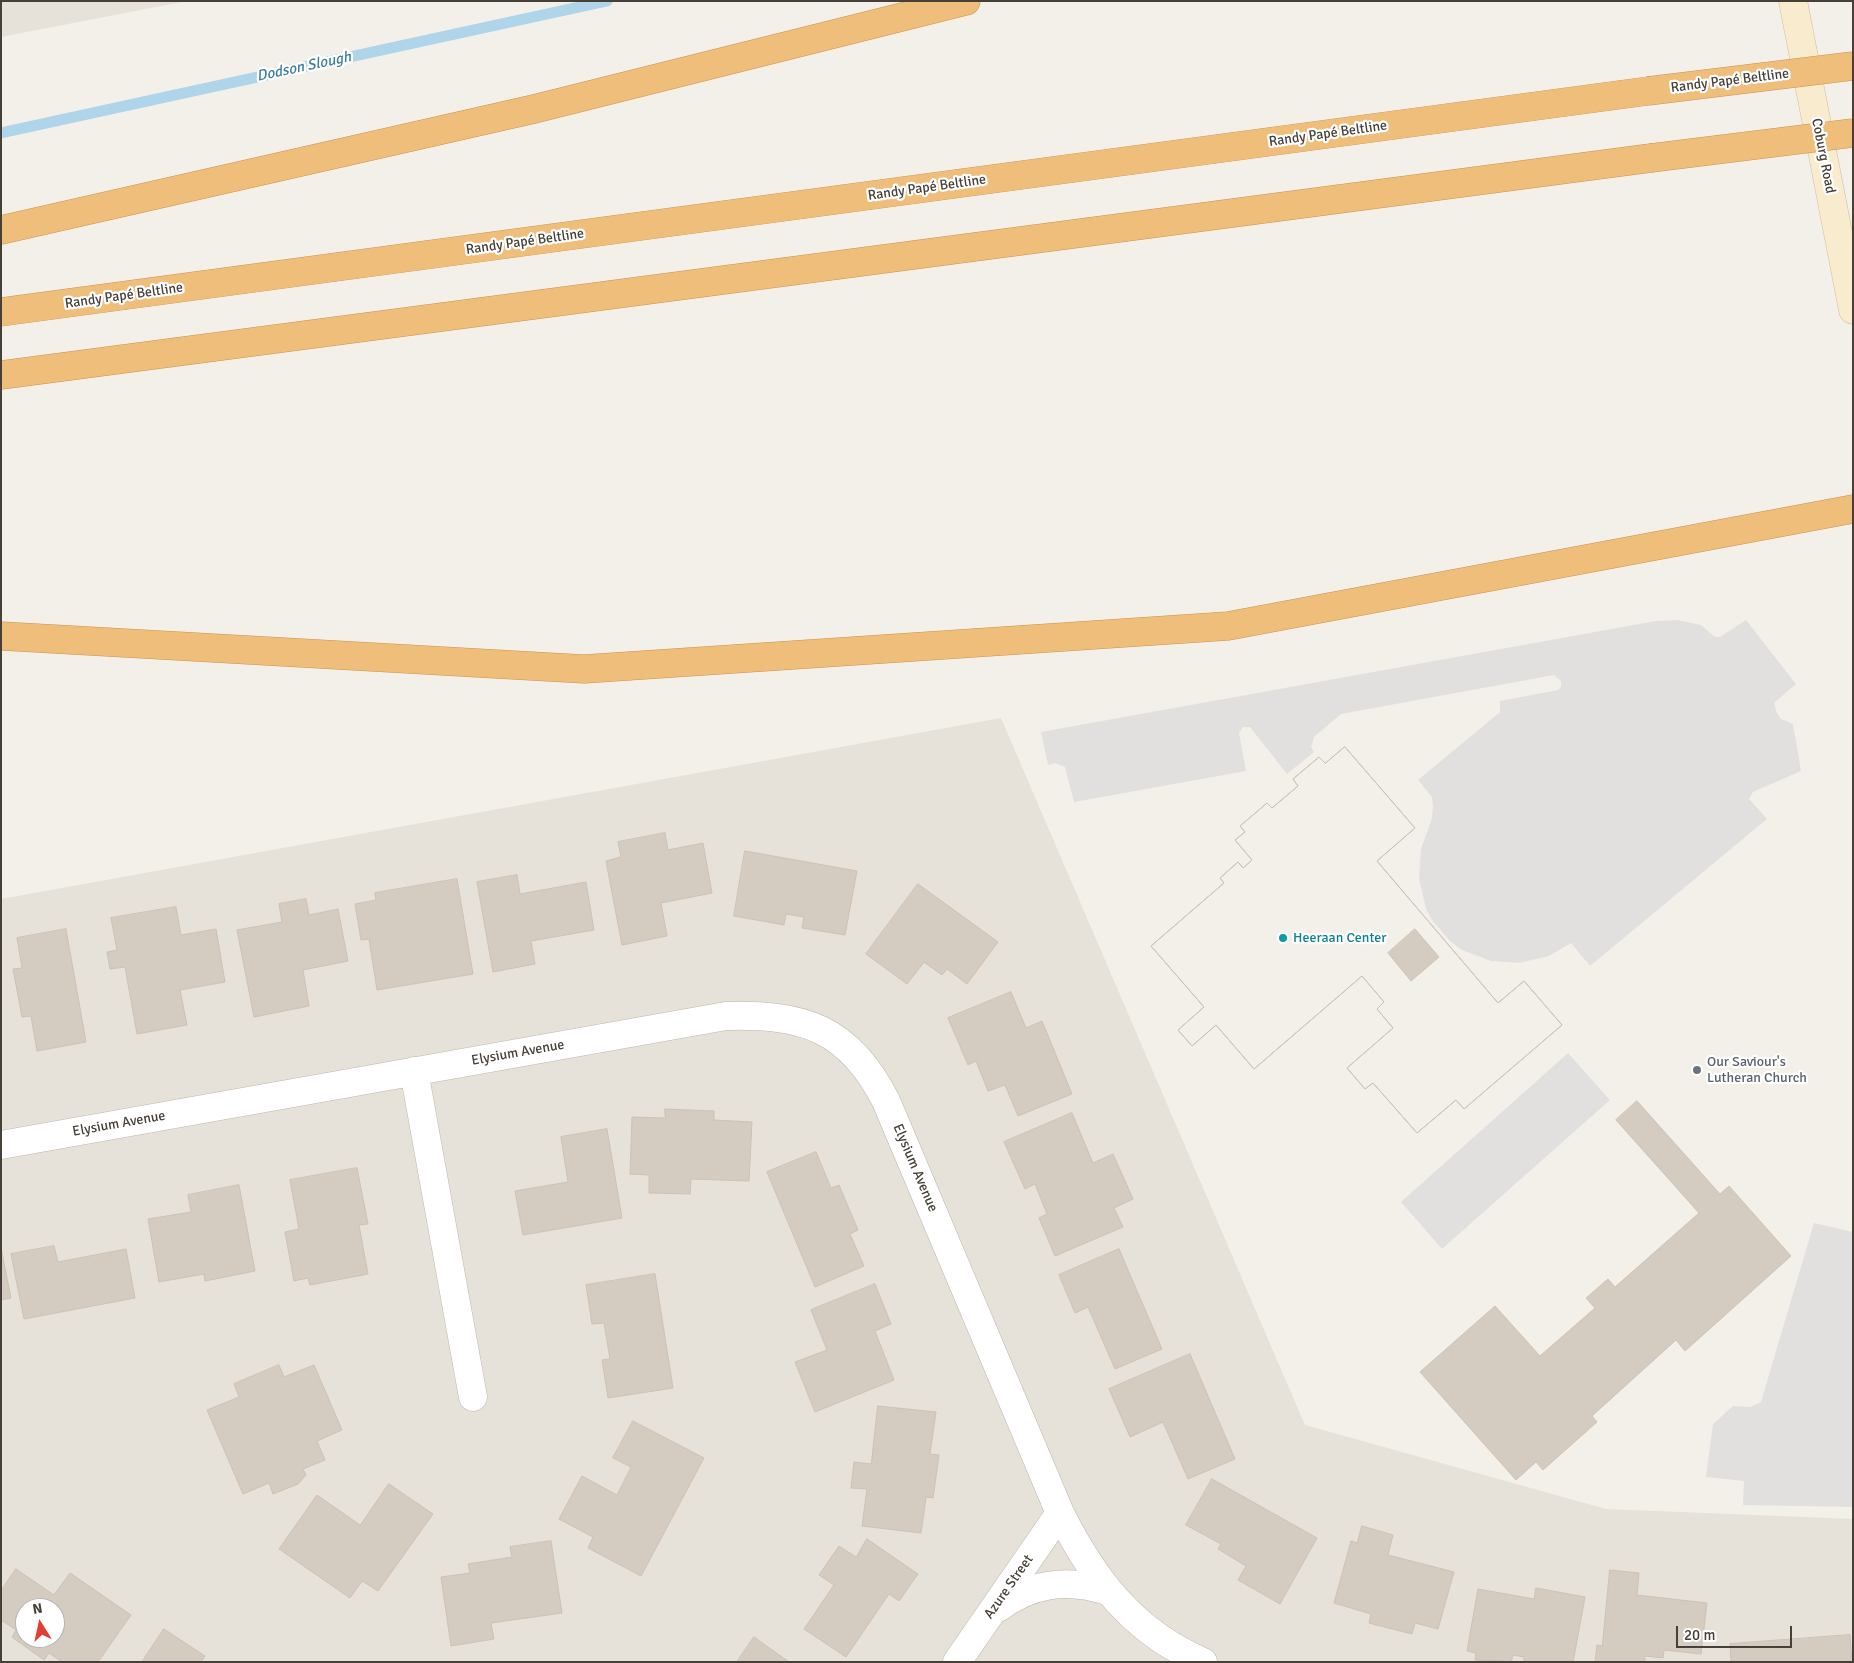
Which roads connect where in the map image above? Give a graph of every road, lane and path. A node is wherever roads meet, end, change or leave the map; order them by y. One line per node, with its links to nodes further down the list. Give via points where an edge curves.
1 (966, 1): 5 (highway, via 534,109)
2 (1793, 1): 6 (main road, Coburg Road)
3 (1853, 66): 7 (highway, Randy Papé Beltline, bridge)
4 (1853, 133): 8 (highway, bridge)
5 (1, 230)
6 (1853, 310)
7 (1, 312)
8 (1, 375)
9 (1853, 509): 10 (highway, via 1228,626 584,669)
10 (1, 636)
11 (414, 1071): 12 (street, Elysium Avenue); 13 (street); 14 (street, Elysium Avenue, via 726,1016 766,1015 801,1021 831,1035 855,1052 874,1076 886,1101)
12 (1, 1145)
13 (473, 1397)
14 (1060, 1513): 15 (street, Elysium Avenue, via 1086,1562); 16 (street, Azure Street)
15 (1107, 1591): 16 (street, via 1066,1583 1040,1586 1014,1596); 18 (street, Elysium Avenue, via 1159,1637)
16 (991, 1613): 17 (street, Azure Street)
17 (957, 1662)
18 (1203, 1662)

